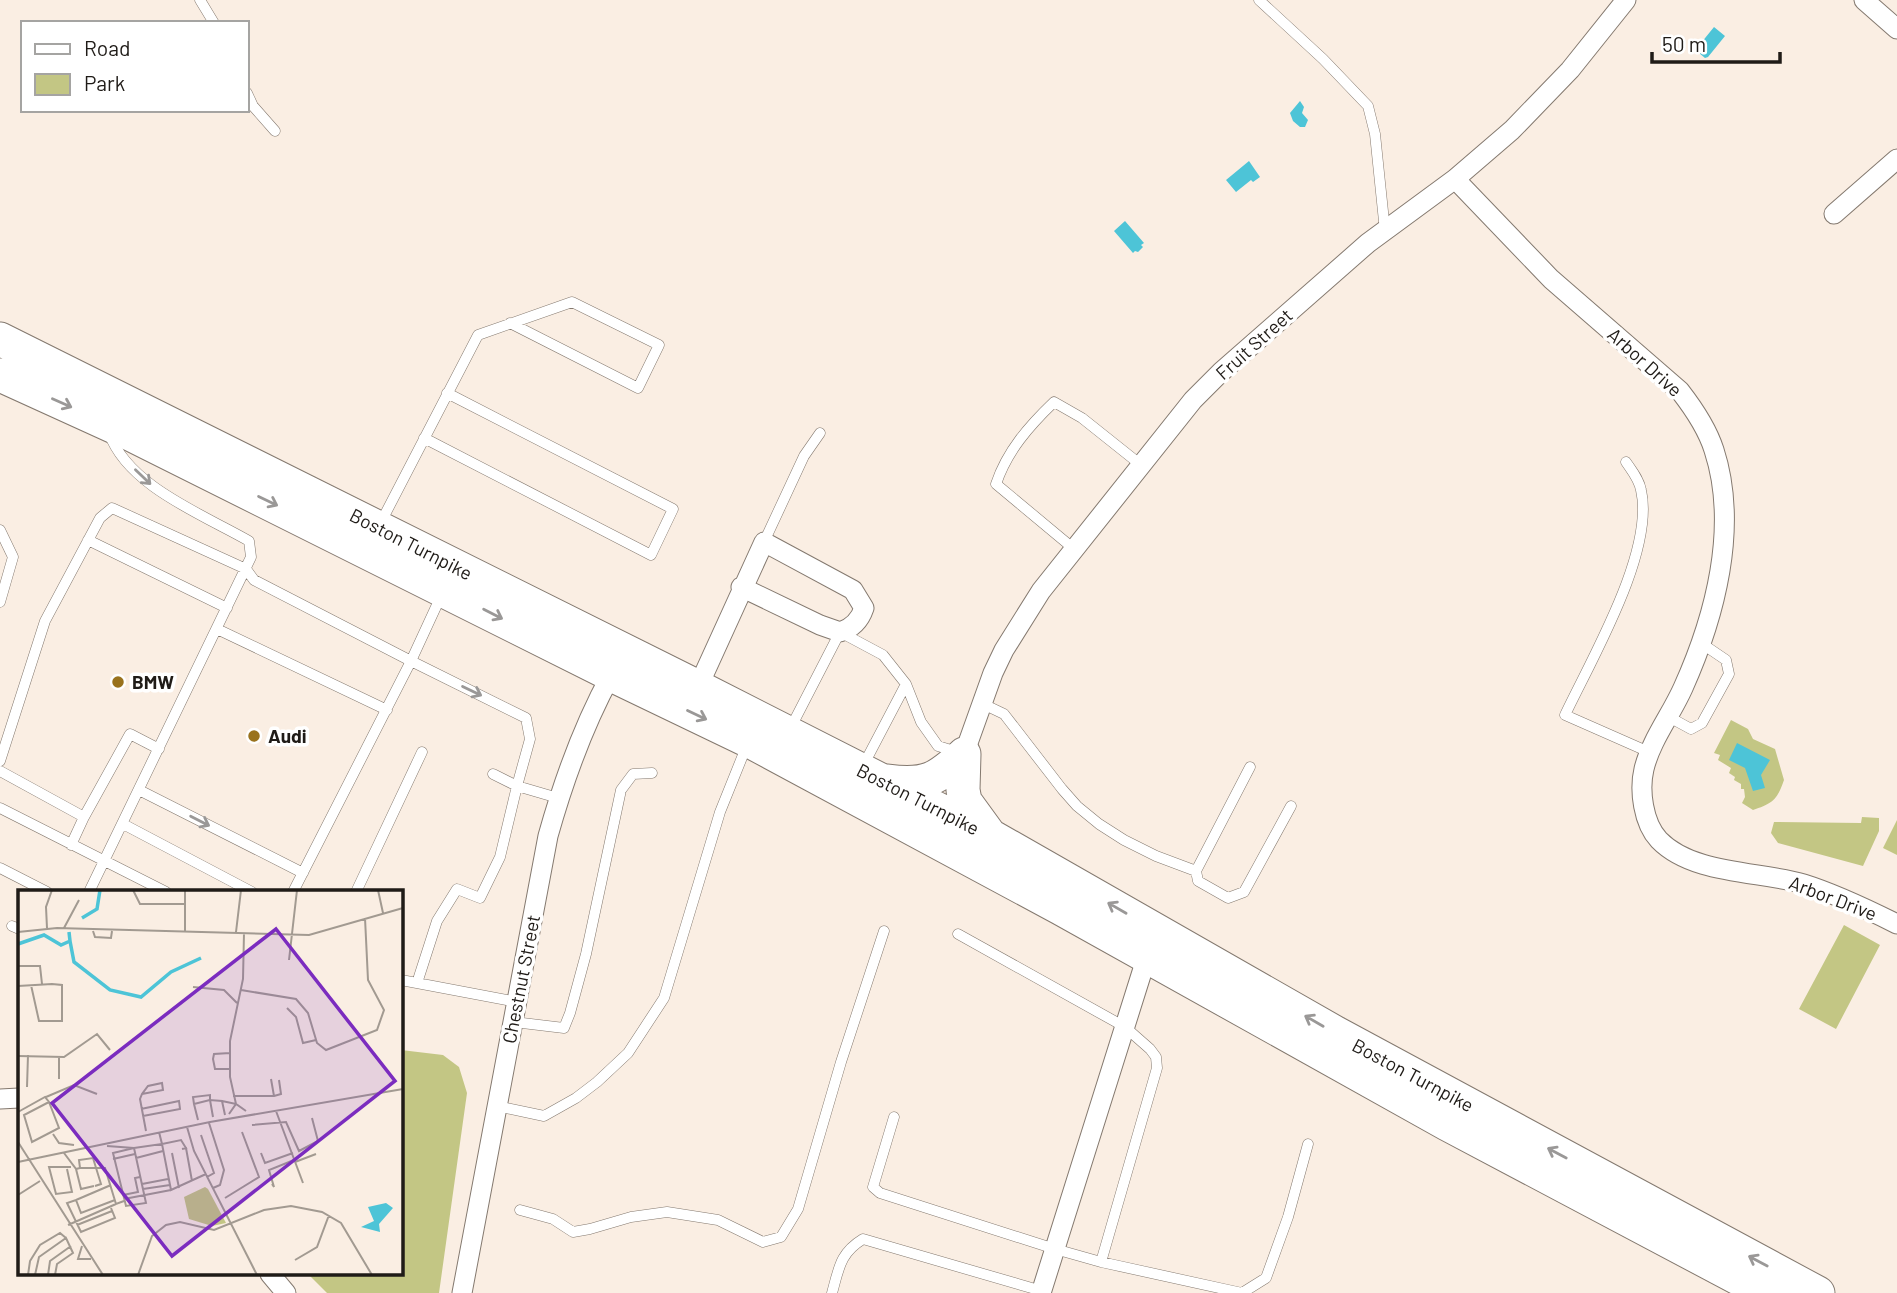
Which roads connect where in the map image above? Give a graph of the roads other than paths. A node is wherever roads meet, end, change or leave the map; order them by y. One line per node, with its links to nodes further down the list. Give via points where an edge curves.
1 (200, 0): 5 (lane)
2 (1259, 0): 12 (lane, via 1368,106 1376,134)
3 (1626, 0): 10 (street, Fruit Street, via 1570,70)
4 (1864, 0): 6 (street)
5 (213, 21)
6 (1897, 29)
7 (248, 95): 8 (lane)
8 (275, 131)
9 (1897, 159): 11 (street)
10 (1455, 179): 12 (street, Fruit Street); 34 (street, Arbor Drive, via 1551,279 1680,391 1698,413 1714,450 1724,517 1719,576)
11 (1835, 214)
12 (1384, 231): 21 (street, Fruit Street, via 1221,372)
13 (510, 323): 13 (lane, via 572,302 659,345 638,388); 16 (lane, via 478,335)
14 (0, 339): 22 (highway, Boston Turnpike)
15 (0, 375): 17 (highway, Boston Turnpike, one-way to 17)
16 (447, 393): 19 (lane); 19 (lane, via 673,509 651,555)
17 (105, 422): 27 (lane, one-way to 27, via 115,450 152,487 249,541 251,556); 29 (highway, Boston Turnpike, one-way to 29)
18 (820, 433): 25 (lane, via 804,456)
19 (424, 438): 22 (lane)
20 (1626, 462): 46 (lane, via 1641,488 1639,548 1565,715)
21 (1141, 465): 26 (street, Fruit Street); 26 (lane, via 1054,402 1028,428 1003,464 996,484)
22 (379, 528): 38 (highway, Boston Turnpike)
23 (0, 530): 30 (lane, via 13,557)
24 (88, 540): 27 (lane, via 112,508); 31 (lane); 48 (lane, via 45,621)
25 (764, 542): 28 (street); 33 (street, via 853,590 864,608 854,625)
26 (1074, 549): 39 (street, Fruit Street, via 1004,650)
27 (246, 569): 31 (lane); 35 (lane, via 254,580)
28 (741, 587): 33 (street); 38 (street)
29 (443, 590): 35 (lane); 36 (highway, Boston Turnpike, one-way to 36)
30 (0, 602)
31 (227, 608): 32 (lane)
32 (217, 629): 40 (lane); 44 (lane)
33 (840, 632): 37 (lane, via 883,655); 42 (lane)
34 (1701, 643): 41 (street, Arbor Drive); 41 (lane, via 1726,660 1729,674 1702,723 1691,729)
35 (411, 661): 40 (lane); 54 (lane, one-way to 54, via 527,718 530,738)
36 (611, 675): 43 (highway, Boston Turnpike, one-way to 43); 56 (street, Chestnut Street, via 585,726)
37 (906, 684): 47 (lane, via 920,722 938,746); 53 (lane)
38 (698, 687): 42 (highway, Boston Turnpike)
39 (983, 704): 47 (street, Fruit Street); 65 (lane, via 1004,714 1062,789 1099,824)
40 (387, 710): 66 (lane)
41 (1669, 717): 46 (street, Arbor Drive)
42 (788, 732): 53 (highway, Boston Turnpike)
43 (749, 740): 76 (highway, Boston Turnpike); 83 (lane, via 720,812 664,998 628,1053 597,1082 544,1116)
44 (159, 749): 55 (lane); 59 (lane, via 130,734)
45 (422, 752): 72 (lane)
46 (1649, 752): 73 (street, Arbor Drive, via 1642,788 1646,816 1659,840 1680,855 1718,868 1805,884)
47 (964, 754): 53 (highway, via 940,776 926,781 901,783); 61 (highway, via 965,801)
48 (0, 761)
49 (1250, 767): 65 (lane)
50 (0, 771): 59 (lane)
51 (494, 774): 54 (lane)
52 (652, 774): 79 (lane, via 633,774 621,790 586,954 564,1028)
53 (872, 775): 61 (highway, Boston Turnpike)
54 (517, 786): 56 (lane); 78 (lane, via 500,857 480,898 457,889 437,921)
55 (139, 790): 60 (lane); 66 (lane, one-way to 66)
56 (558, 798): 79 (street, Chestnut Street)
57 (1291, 806): 65 (lane, via 1244,892 1228,898 1198,881)
58 (0, 808): 62 (lane)
59 (84, 817): 62 (lane)
60 (122, 824): 63 (lane); 70 (lane)
61 (990, 836): 96 (highway, Boston Turnpike, one-way to 61, via 1336,1033)
62 (71, 845): 63 (lane)
63 (104, 862): 68 (lane); 69 (lane)
64 (0, 868): 67 (lane)
65 (1196, 872)
66 (303, 873): 71 (lane)
67 (43, 890)
68 (90, 890)
69 (162, 890)
70 (247, 890)
71 (294, 890)
72 (357, 890)
73 (1897, 924)
74 (884, 930): 86 (lane, via 798,1209 781,1237 763,1242 718,1220 667,1212 573,1232 553,1219)
75 (958, 934): 80 (lane)
76 (1146, 957): 80 (street); 95 (highway, Boston Turnpike)
77 (402, 980): 78 (lane)
78 (417, 983): 79 (lane)
79 (516, 1012): 83 (street, Chestnut Street)
80 (1125, 1027): 87 (street); 88 (lane, via 1150,1049 1157,1068)
81 (18, 1098): 82 (street)
82 (0, 1099)
83 (497, 1106): 92 (street, Chestnut Street)
84 (894, 1118): 87 (lane, via 873,1187)
85 (1308, 1144): 94 (lane, via 1266,1278)
86 (520, 1210)
87 (1055, 1249): 88 (lane); 90 (street)
88 (1101, 1262): 94 (lane)
89 (272, 1276): 91 (street)
90 (1042, 1292): 93 (lane, via 863,1239 840,1262)
91 (286, 1293)
92 (462, 1293)
93 (832, 1293)
94 (1242, 1293)
95 (1766, 1293)
96 (1818, 1293)

